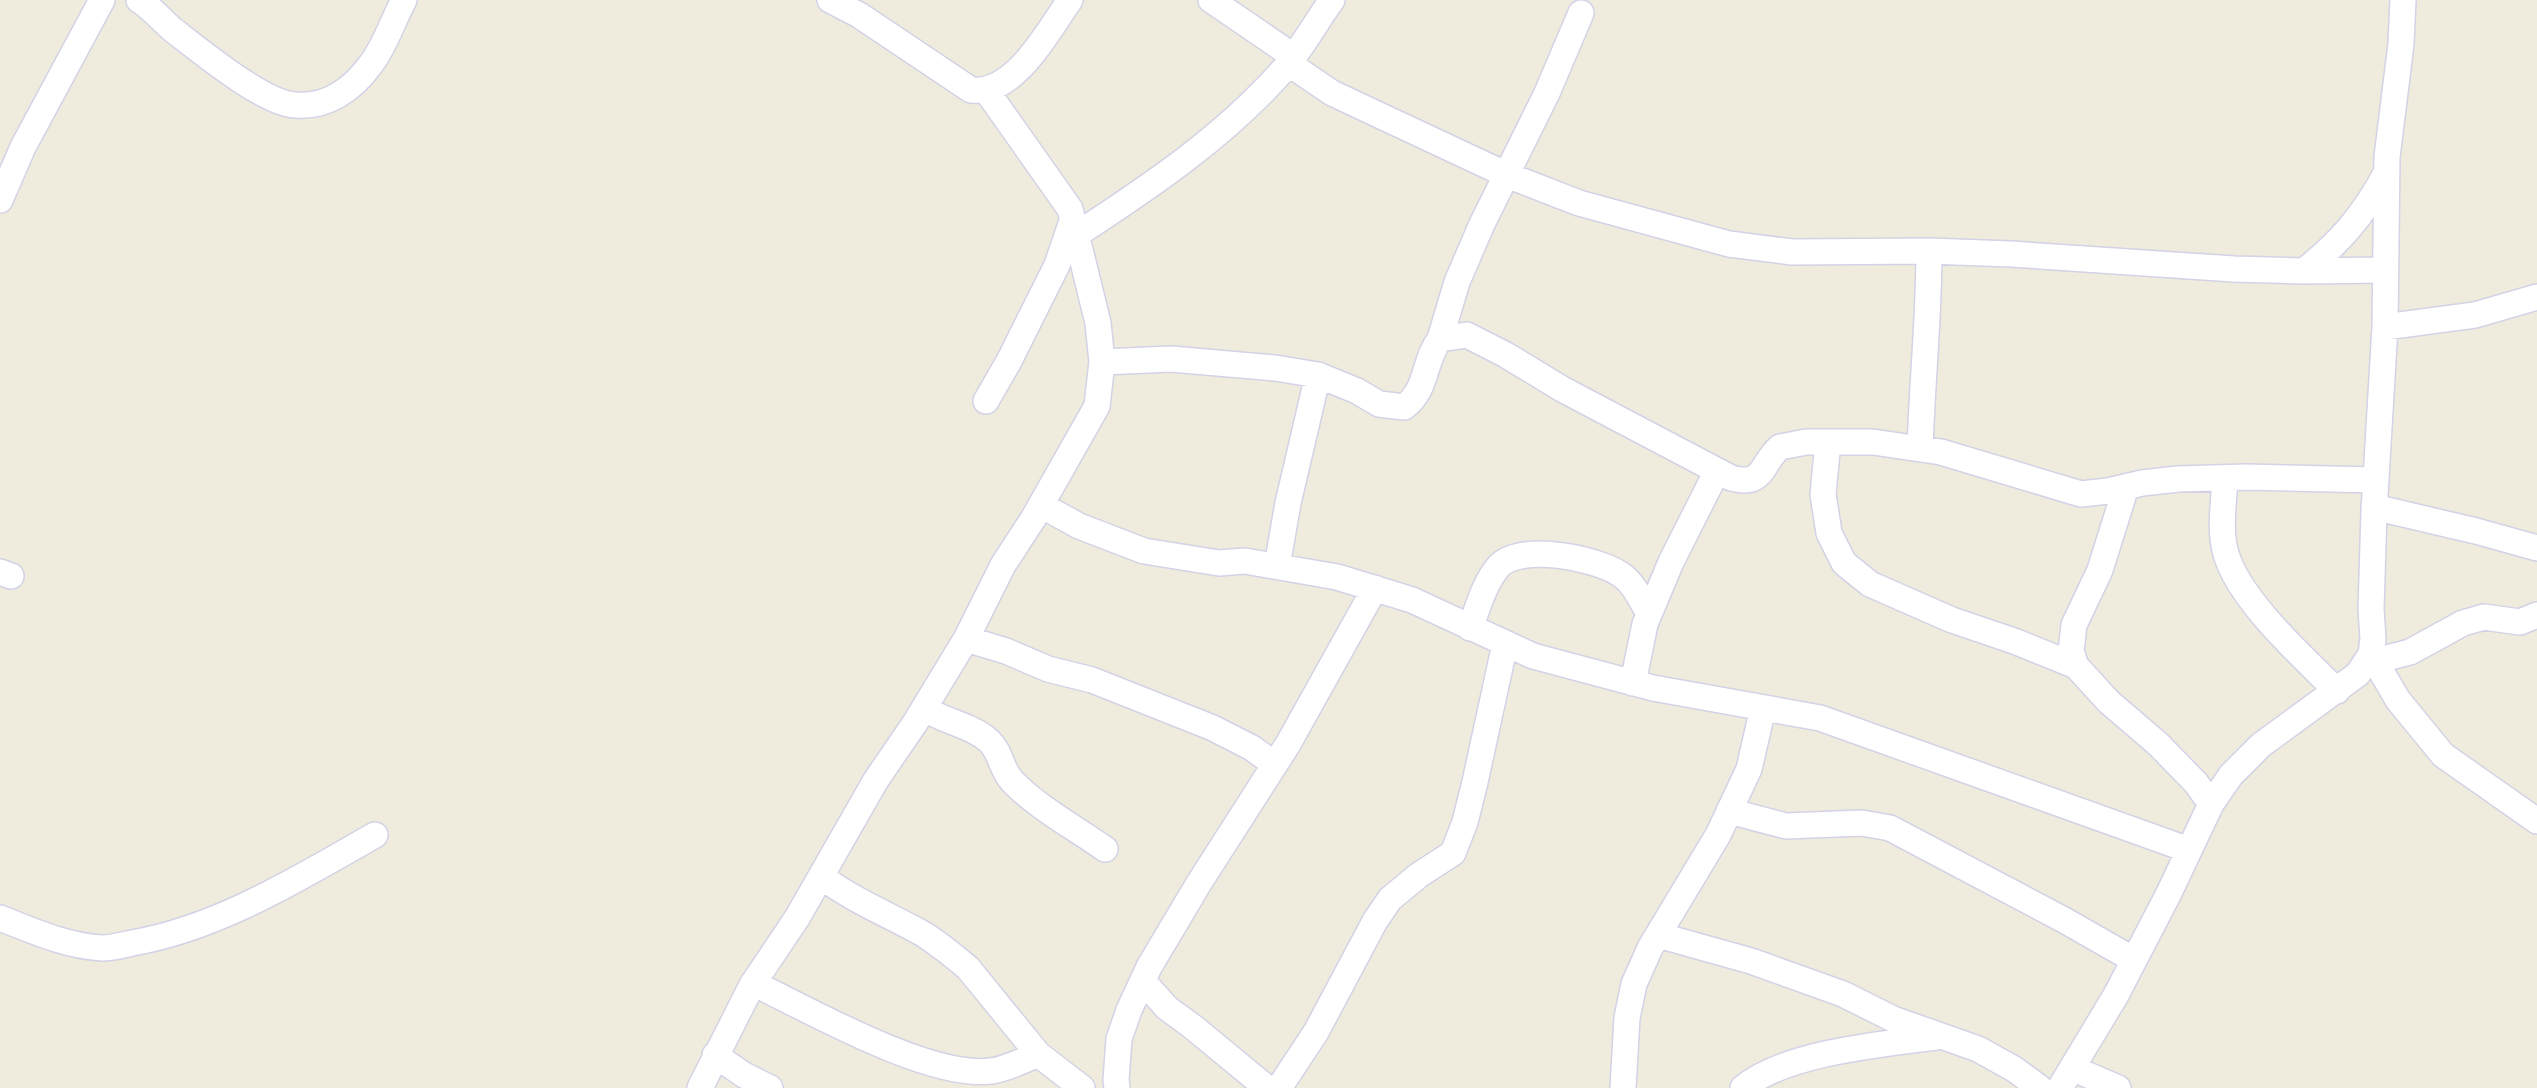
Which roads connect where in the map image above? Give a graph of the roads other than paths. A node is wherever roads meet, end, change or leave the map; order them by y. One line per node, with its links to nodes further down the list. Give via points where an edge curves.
1 (102, 0): 15 (street, via 23,147)
2 (139, 0): 3 (street, via 245,84 294,106 320,103 342,94 372,64)
3 (404, 0)
4 (830, 0): 9 (street)
5 (1070, 0): 12 (street, via 1014,75 997,87)
6 (1211, 0): 11 (street)
7 (1332, 0): 11 (street)
8 (2403, 0): 13 (street)
9 (865, 7): 12 (street, via 971,90)
10 (1581, 13): 14 (street)
11 (1290, 60): 14 (street, via 1332,93); 16 (street, via 1229,126 1138,195)
12 (986, 90): 16 (street, via 1070,209)
13 (2387, 172): 18 (street); 19 (street, via 2359,219 2332,249)
14 (1507, 175): 17 (street, via 1580,203 1729,244 1792,252); 22 (street, via 1457,282)
15 (0, 200)
16 (1074, 228): 23 (street, via 1098,323); 25 (street, via 1009,361)
17 (1929, 251): 19 (street); 27 (street, via 1929,315)
18 (2386, 270): 19 (street); 21 (street)
19 (2304, 271)
20 (2537, 297): 21 (street, via 2475,315)
21 (2385, 327): 30 (street)
22 (1440, 339): 24 (street, via 1415,399 1404,407 1379,404 1357,391); 28 (street, via 1467,335)
23 (1102, 362): 24 (street, via 1171,359 1275,368); 32 (street, via 1097,406)
24 (1318, 376): 35 (street, via 1288,503)
25 (986, 400)
26 (1828, 442): 27 (street, via 1873,442); 28 (street, via 1780,446 1764,470 1752,480 1731,478); 43 (street, via 1823,494 1829,533 1844,563 1870,584 1952,620 2014,640)
27 (1920, 449): 31 (street, via 1977,462 2081,494)
28 (1717, 471): 37 (street)
29 (2225, 478): 30 (street); 31 (street, via 2178,479); 45 (street, via 2224,537 2226,553 2237,580 2261,611)
30 (2376, 480): 33 (street)
31 (2126, 487): 43 (street, via 2100,570 2074,625 2071,651)
32 (1041, 505): 35 (street, via 1079,526 1144,551 1219,563 1245,561); 40 (street, via 1003,565)
33 (2374, 508): 34 (street, via 2466,528); 42 (street)
34 (2537, 548)
35 (1277, 566): 36 (street)
36 (1375, 588): 39 (street, via 1412,600); 48 (street)
37 (1649, 614): 39 (street, via 1635,589 1621,574 1595,562 1527,554 1501,565 1489,582); 44 (street)
38 (2537, 615): 42 (street, via 2520,622 2484,617 2463,623 2410,652)
39 (1470, 628): 41 (street)
40 (966, 639): 46 (street); 48 (street, via 1144,700 1213,728 1252,748)
41 (1505, 644): 44 (street, via 1533,656); 70 (street, via 1477,775 1453,853 1419,874 1390,899 1316,1032)
42 (2373, 657): 45 (street); 51 (street, via 2398,700 2443,755)
43 (2076, 666): 49 (street, via 2109,702 2158,744 2196,783)
44 (1633, 683): 47 (street)
45 (2336, 691): 49 (street, via 2261,745 2231,775)
46 (924, 708): 53 (street, via 989,741 1010,779 1030,799); 55 (street, via 876,780)
47 (1764, 708): 50 (street, via 1749,769); 54 (street, via 1829,721)
48 (1274, 764): 59 (street, via 1199,883)
49 (2211, 804): 54 (street)
50 (1729, 811): 57 (street); 58 (street, via 1786,826 1862,823 1890,828)
51 (2537, 821)
52 (375, 835): 56 (street, via 230,912 163,938 103,948 59,941)
53 (1105, 849)
54 (2189, 850): 58 (street)
55 (821, 876): 60 (street, via 780,946); 62 (street, via 845,894 926,936 954,956 968,968)
56 (0, 918)
57 (1658, 935): 61 (street, via 1751,961 1843,994 1893,1019); 71 (street, via 1634,984 1627,1018)
58 (2134, 960): 64 (street)
59 (1143, 981): 68 (street, via 1119,1039); 69 (street, via 1167,1008)
60 (753, 983): 62 (street, via 878,1043 948,1070 993,1071); 63 (street)
61 (1942, 1036): 72 (street, via 1877,1044 1780,1066); 73 (street, via 2000,1061)
62 (1038, 1054): 67 (street)
63 (715, 1055): 65 (street); 66 (street)
64 (2066, 1078): 74 (street)
65 (700, 1088)
66 (770, 1088)
67 (1082, 1088)
68 (1117, 1088)
69 (1267, 1088)
70 (1278, 1088)
71 (1623, 1088)
72 (1743, 1088)
73 (2040, 1088)
74 (2118, 1088)

